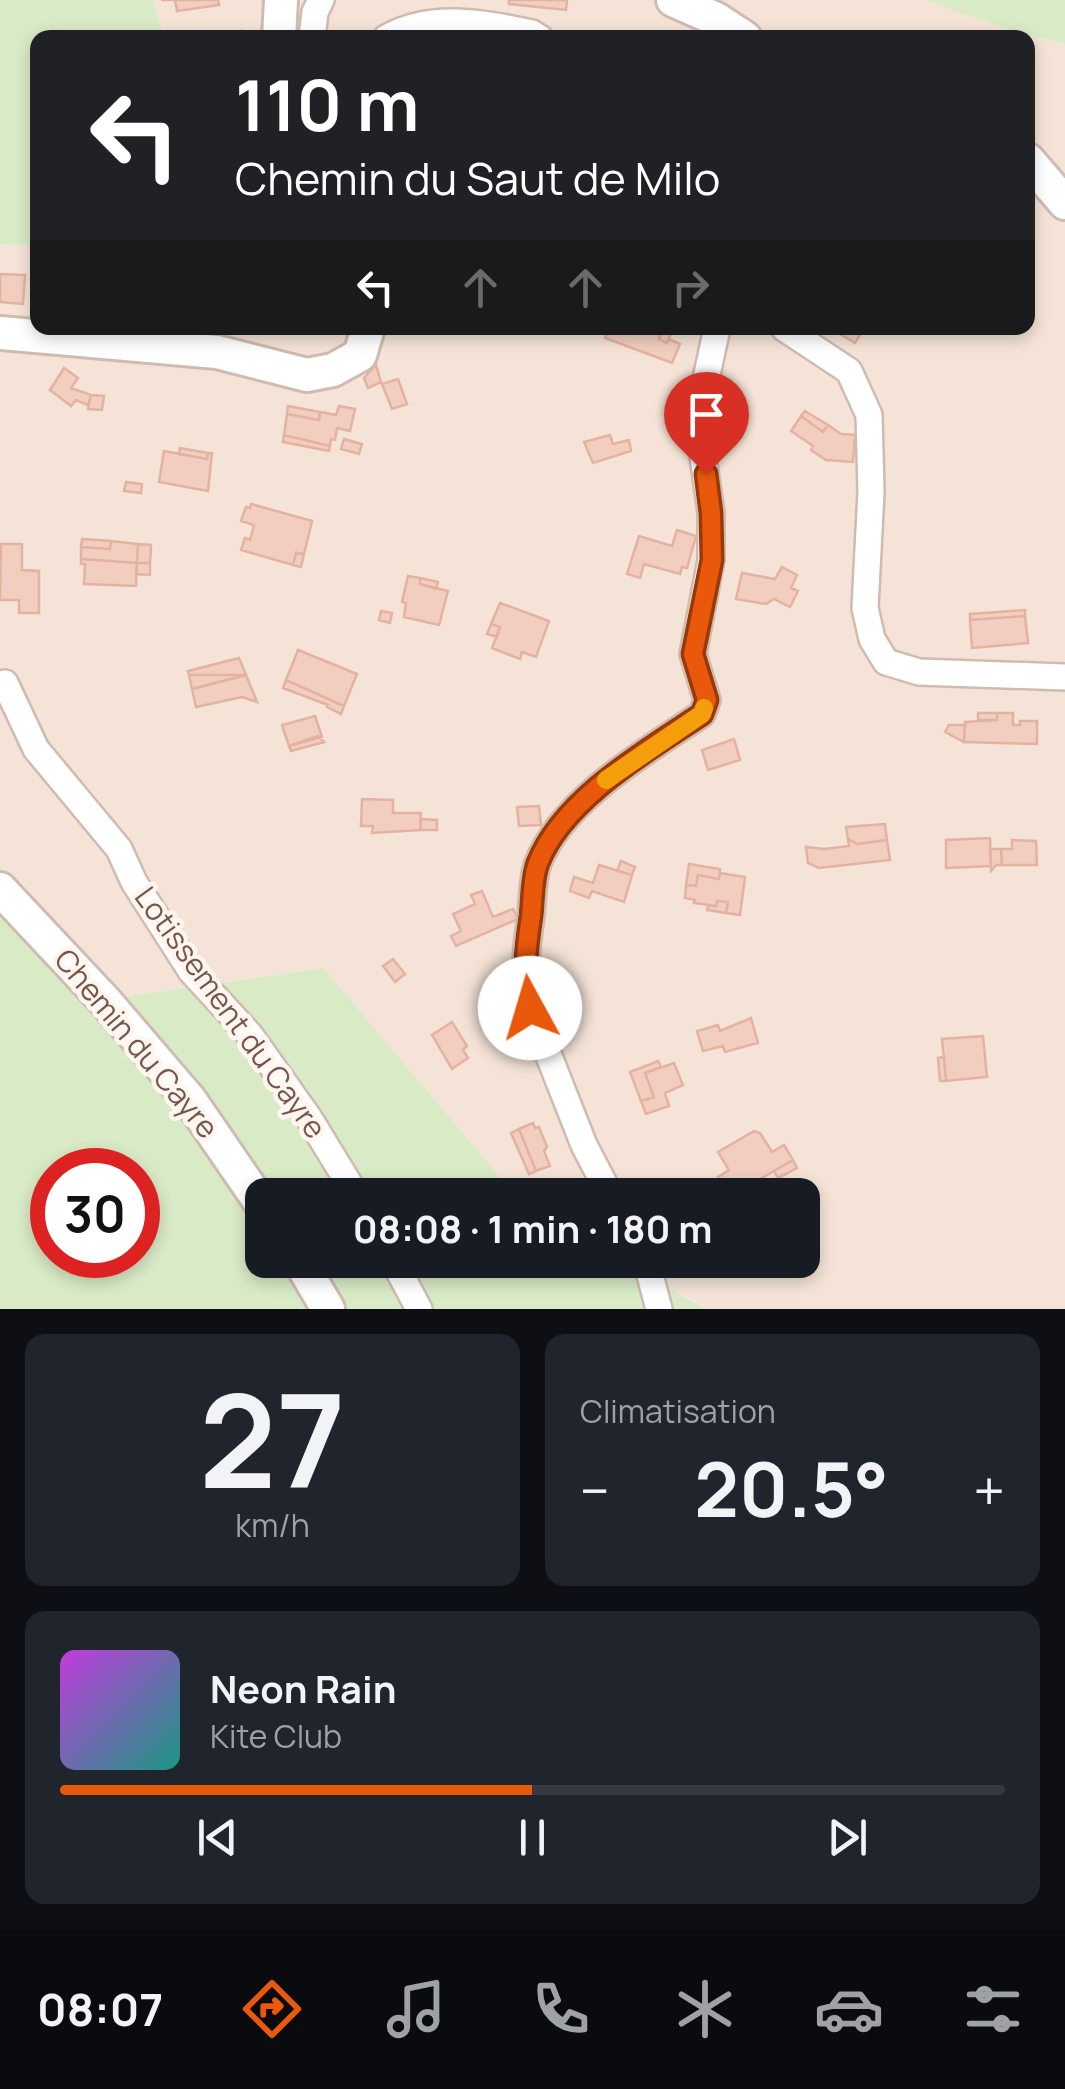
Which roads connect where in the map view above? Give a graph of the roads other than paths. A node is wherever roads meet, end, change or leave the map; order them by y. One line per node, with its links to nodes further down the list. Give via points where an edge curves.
1 (281, 0): 4 (street)
2 (321, 0): 5 (street)
3 (673, 0): 8 (street)
4 (279, 30)
5 (313, 30)
6 (399, 30): 7 (street, via 465,19)
7 (518, 30)
8 (733, 30)
9 (1035, 168): 10 (street)
10 (1065, 203)
11 (0, 333): 12 (street, via 218,352 307,375 360,355)
12 (368, 335)
13 (715, 335): 19 (street, via 700,436 712,560 693,654 707,700 702,714 610,776 536,866 525,984)
14 (794, 335): 15 (street, via 848,371 869,414 865,608 886,662 919,672)
15 (1065, 677)
16 (5, 683): 18 (street, Lotissement du Cayre, via 36,749 119,849 191,971 250,1035)
17 (0, 890): 20 (street, Chemin du Cayre, via 190,1100)
18 (346, 1178)
19 (601, 1178)
20 (245, 1180)
21 (310, 1278): 24 (street)
22 (403, 1278): 25 (street)
23 (651, 1278): 26 (street)
24 (328, 1309)
25 (419, 1309)
26 (660, 1309)

